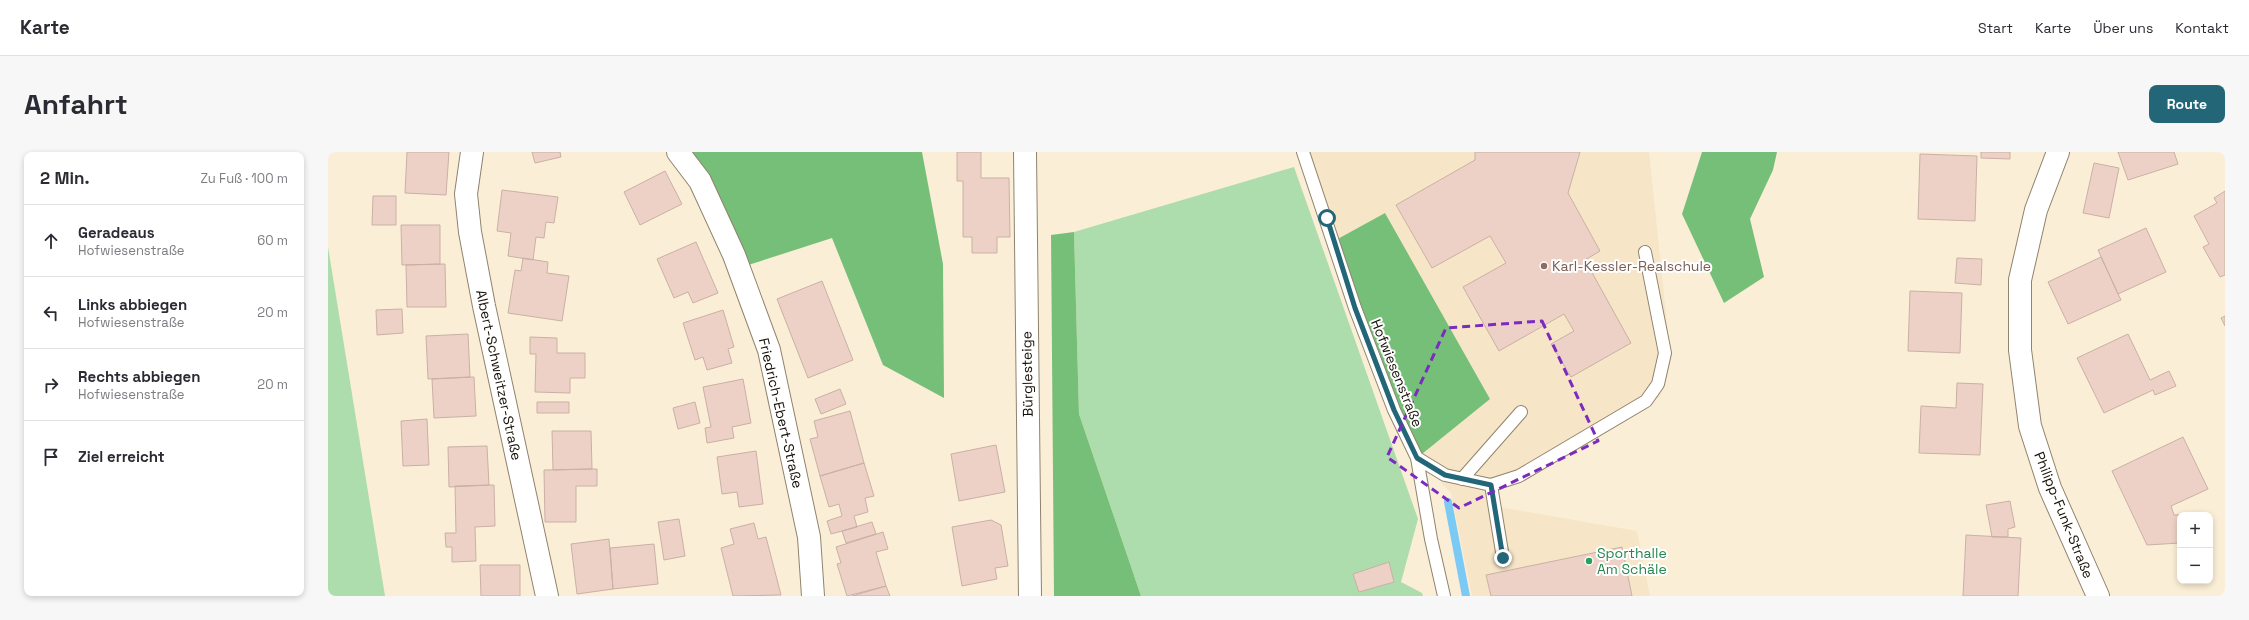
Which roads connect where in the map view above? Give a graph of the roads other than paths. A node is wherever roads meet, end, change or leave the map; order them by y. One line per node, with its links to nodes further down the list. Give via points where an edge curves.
1 (472, 152): 12 (street, Albert-Schweitzer-Straße, via 466,194 470,232)
2 (678, 152): 13 (street, Friedrich-Ebert-Straße, via 700,181 731,248 769,350 809,537)
3 (1025, 152): 14 (street, Bürglesteige)
4 (1304, 152): 8 (lane, Hofwiesenstraße, via 1358,316 1394,410)
5 (2058, 152): 16 (street, Philipp-Funk-Straße, via 2036,210 2020,280 2020,350 2030,426 2050,488)
6 (1645, 252): 10 (lane, via 1665,353 1658,384 1646,401 1519,476)
7 (1521, 412): 9 (lane)
8 (1417, 458): 9 (lane, via 1445,475); 15 (lane, Hofwiesenstraße)
9 (1462, 479): 10 (lane)
10 (1491, 485): 11 (lane)
11 (1503, 558)
12 (547, 596)
13 (813, 596)
14 (1030, 596)
15 (1444, 596)
16 (2098, 596)

